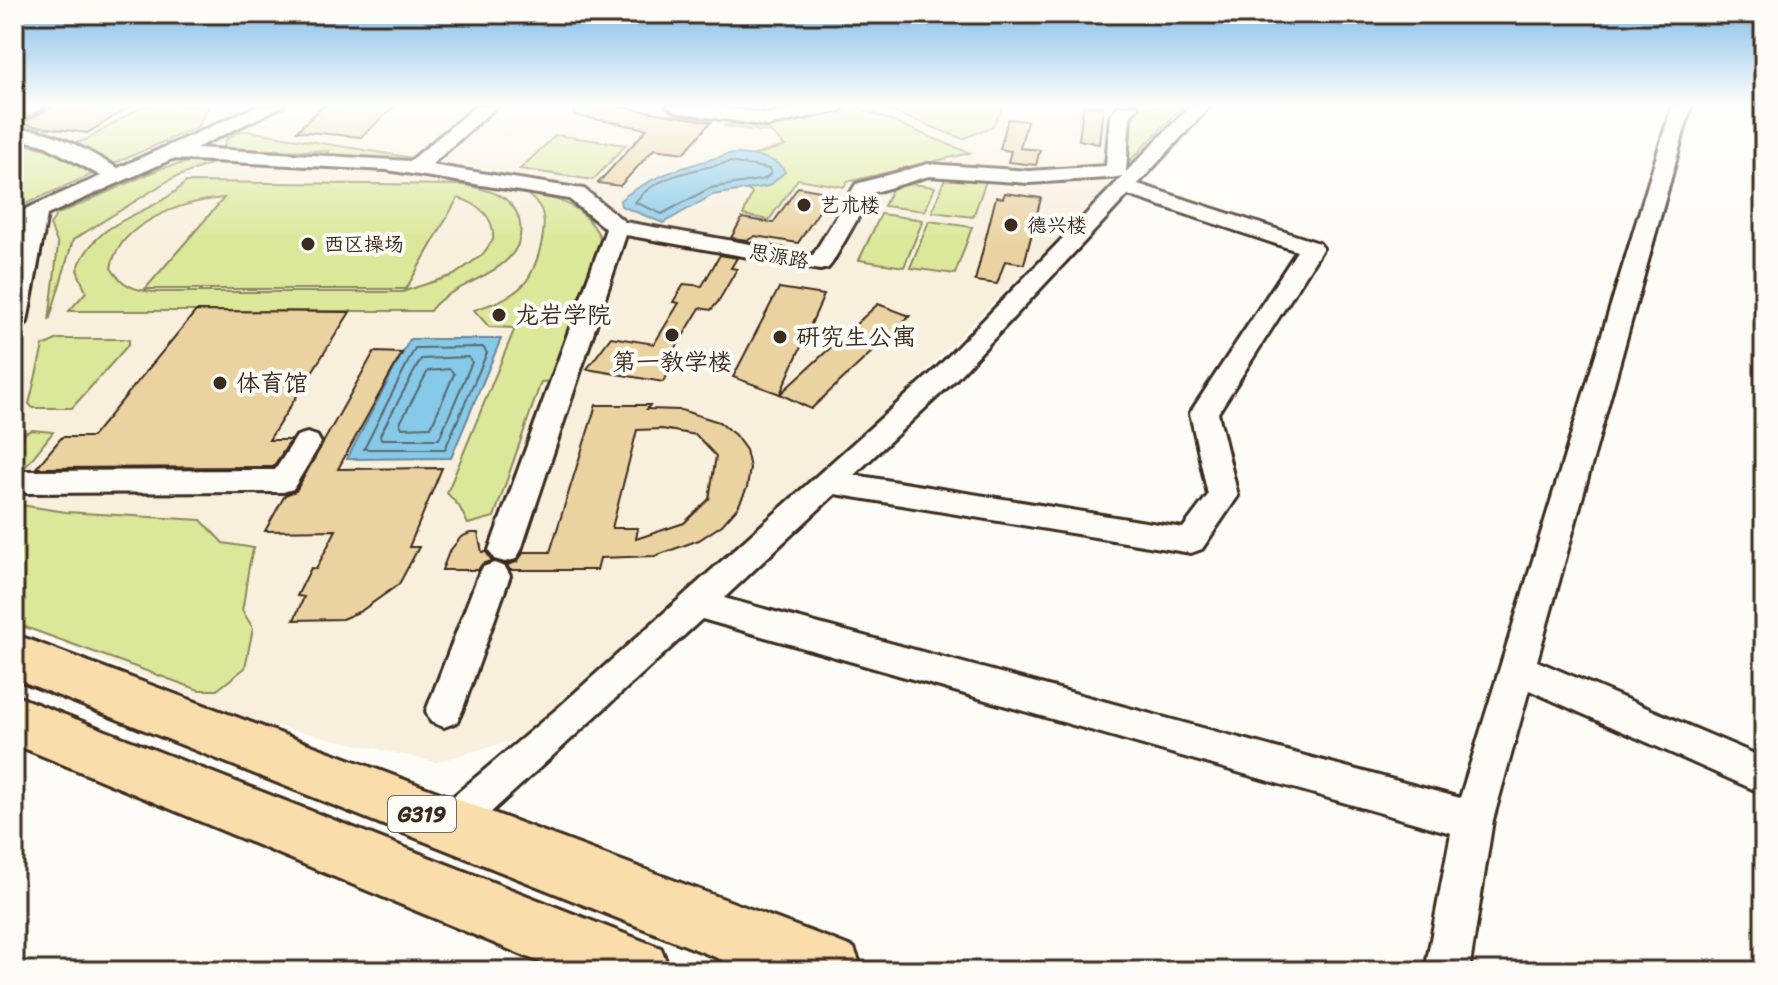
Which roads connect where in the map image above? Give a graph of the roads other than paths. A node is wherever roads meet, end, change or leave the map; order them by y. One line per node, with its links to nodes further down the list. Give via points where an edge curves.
1 (72, 152): 8 (street)
2 (434, 152): 7 (street)
3 (1117, 152): 12 (street, 思源路, via 1116,172 1029,177 928,170 864,189 820,263)
4 (1158, 152): 9 (street)
5 (1669, 152): 19 (street)
6 (170, 153): 7 (street, 思源路); 8 (street)
7 (415, 168): 12 (street, 思源路, via 576,194)
8 (117, 176): 10 (street)
9 (1125, 187): 16 (street, via 946,374); 16 (street, via 1311,248 1204,413 1223,496 1191,541)
10 (37, 212): 11 (street); 13 (street)
11 (14, 222)
12 (618, 227): 20 (street)
13 (14, 322)
14 (307, 443): 15 (street, via 283,481)
15 (14, 482)
16 (829, 482): 17 (street)
17 (696, 604): 23 (street); 24 (street)
18 (14, 656): 24 (highway, G319)
19 (1518, 669): 22 (street); 23 (street)
20 (444, 711)
21 (14, 719): 25 (highway)
22 (1764, 776)
23 (1473, 820): 27 (street)
24 (450, 824): 26 (highway, G319)
25 (638, 971)
26 (831, 971)
27 (1447, 971)

